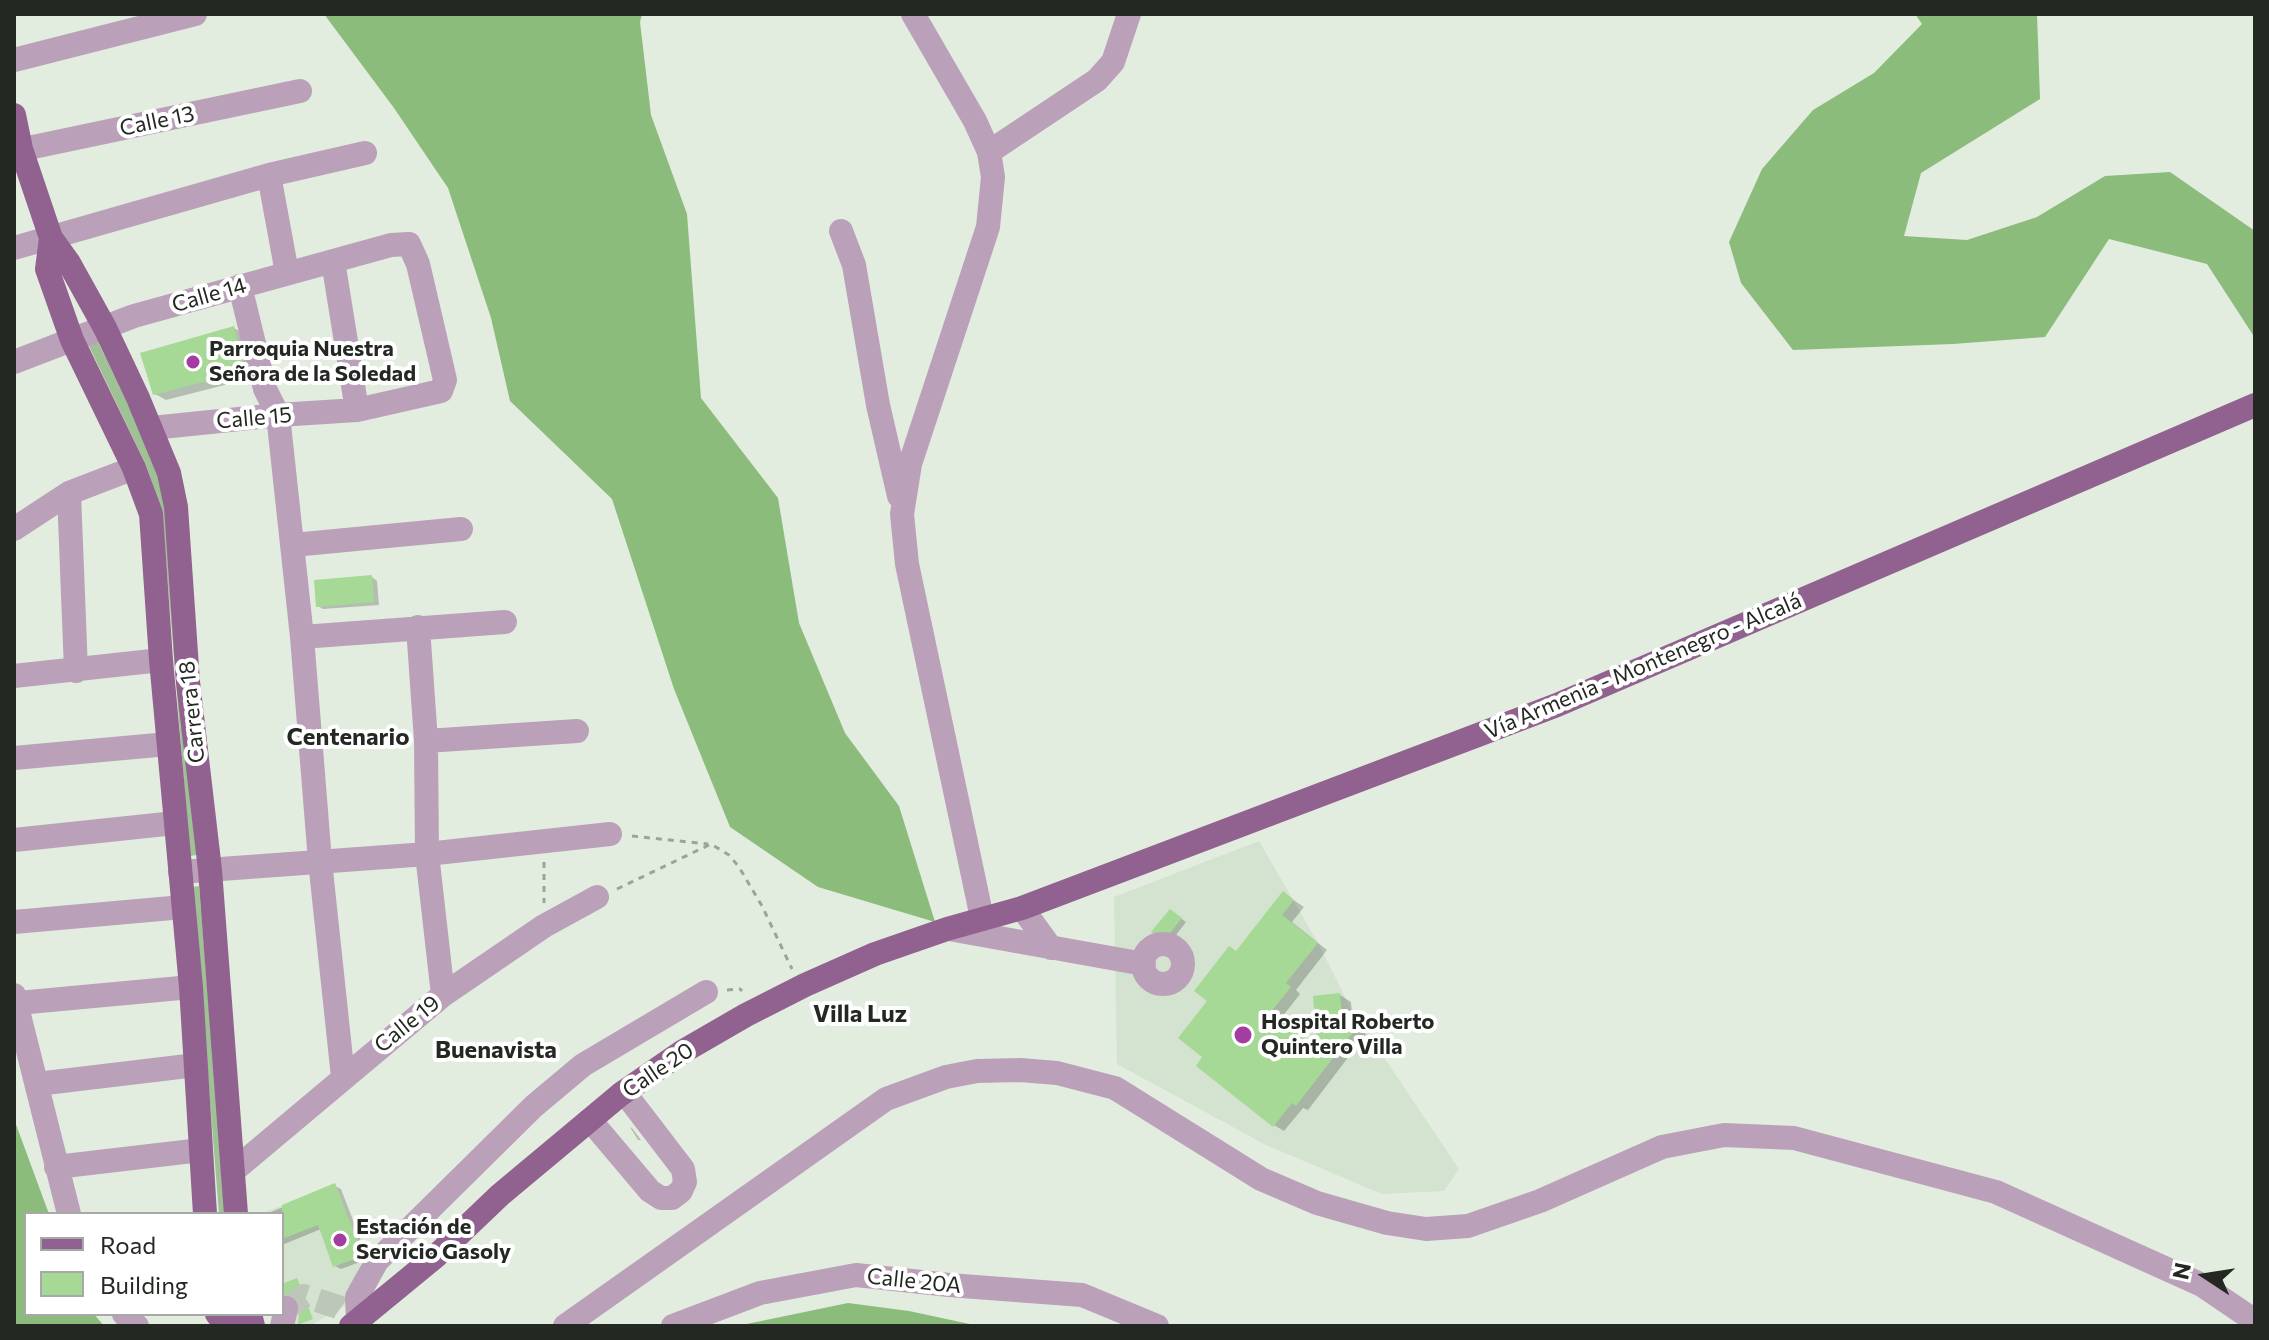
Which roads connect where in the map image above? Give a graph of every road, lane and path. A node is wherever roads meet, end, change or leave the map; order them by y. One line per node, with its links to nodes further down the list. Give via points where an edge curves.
1 (195, 14): 4 (street)
2 (913, 14): 8 (street)
3 (1129, 14): 8 (street, via 1113,62 1097,80)
4 (14, 60)
5 (300, 91): 7 (street, Calle 13)
6 (14, 115): 7 (main road, Carrera 18)
7 (18, 150): 12 (main road, Carrera 18)
8 (989, 152): 27 (street, via 993,177 988,227 910,464)
9 (365, 153): 10 (street)
10 (269, 175): 12 (street); 16 (street)
11 (841, 231): 27 (street, via 854,265)
12 (51, 238): 14 (street); 18 (main road, Carrera 18); 19 (main road, Carrera 18, via 47,269)
13 (409, 244): 15 (street, Calle 14); 22 (street, Calle 15, via 445,380 441,391)
14 (14, 248)
15 (333, 261): 16 (street, Calle 14); 22 (street)
16 (287, 273): 17 (street, Calle 14)
17 (240, 286): 18 (street, Calle 14); 23 (street, via 265,389)
18 (105, 328): 19 (street, Calle 14); 24 (main road, Carrera 18)
19 (72, 340): 20 (street, Calle 14); 25 (main road, Carrera 18)
20 (14, 362)
21 (2255, 405): 52 (main road, Vía Armenia - Montenegro - Alcalá, via 1557,705)
22 (357, 410): 23 (street, Calle 15)
23 (278, 415): 24 (street, Calle 15); 30 (street)
24 (152, 428): 48 (main road, Carrera 18, via 176,507 188,682)
25 (134, 468): 26 (street); 34 (main road, Carrera 18, via 151,514)
26 (69, 493): 28 (street); 35 (street)
27 (902, 514): 53 (street, via 907,564)
28 (14, 529)
29 (461, 529): 30 (street)
30 (293, 545): 33 (street)
31 (505, 622): 32 (street)
32 (418, 627): 33 (street); 38 (street)
33 (302, 637): 47 (street)
34 (161, 660): 35 (street); 39 (main road, Carrera 18)
35 (76, 671): 36 (street)
36 (14, 676)
37 (577, 731): 38 (street)
38 (426, 741): 46 (street)
39 (168, 744): 40 (street); 41 (main road, Carrera 18)
40 (14, 758)
41 (175, 823): 44 (street); 49 (main road, Carrera 18)
42 (610, 834): 43 (street); 45 (path)
43 (544, 839): 46 (street); 55 (path)
44 (14, 840)
45 (711, 844): 50 (path); 59 (path, via 739,867 789,965)
46 (427, 854): 47 (street); 62 (street)
47 (320, 861): 48 (street); 65 (street)
48 (210, 870): 49 (street); 71 (main road, Carrera 18)
49 (180, 872): 51 (main road, Carrera 18)
50 (597, 897): 55 (street, Calle 19)
51 (183, 907): 54 (street); 60 (main road, Carrera 18)
52 (1022, 908): 53 (main road, Calle 20); 57 (street)
53 (982, 918): 56 (main road, Calle 20)
54 (14, 922)
55 (544, 926): 62 (street, Calle 19)
56 (947, 929): 57 (street); 59 (main road, Calle 20)
57 (1051, 948): 58 (street)
58 (1144, 964)
59 (805, 985): 67 (main road, Calle 20, via 695,1045)
60 (191, 987): 63 (street); 64 (main road, Carrera 18)
61 (706, 992): 76 (street, via 583,1065 534,1106 377,1261 357,1297)
62 (443, 995): 65 (street, Calle 19)
63 (16, 999): 66 (street)
64 (196, 1065): 66 (street); 69 (main road, Carrera 18)
65 (343, 1077): 71 (street, Calle 19)
66 (37, 1084): 70 (street)
67 (624, 1092): 68 (main road, Calle 20); 68 (street, via 683,1169 681,1191 661,1198 650,1191)
68 (590, 1120): 76 (main road, Calle 20)
69 (201, 1150): 70 (street); 73 (main road, Carrera 18)
70 (56, 1167): 72 (street)
71 (232, 1172): 74 (main road, Carrera 18)
72 (68, 1212)
73 (205, 1212)
74 (236, 1212)
75 (2255, 1321): 77 (street, via 2202,1285 1996,1192 1794,1138 1724,1135 1662,1147 1540,1201 1468,1226 1426,1229 1317,1203 1261,1179 1115,1088 1020,1070 946,1077 886,1099)
76 (354, 1324)
77 (565, 1326)
78 (673, 1326): 79 (street, Calle 20A, via 760,1293 856,1275 1082,1295)
79 (1157, 1326)

